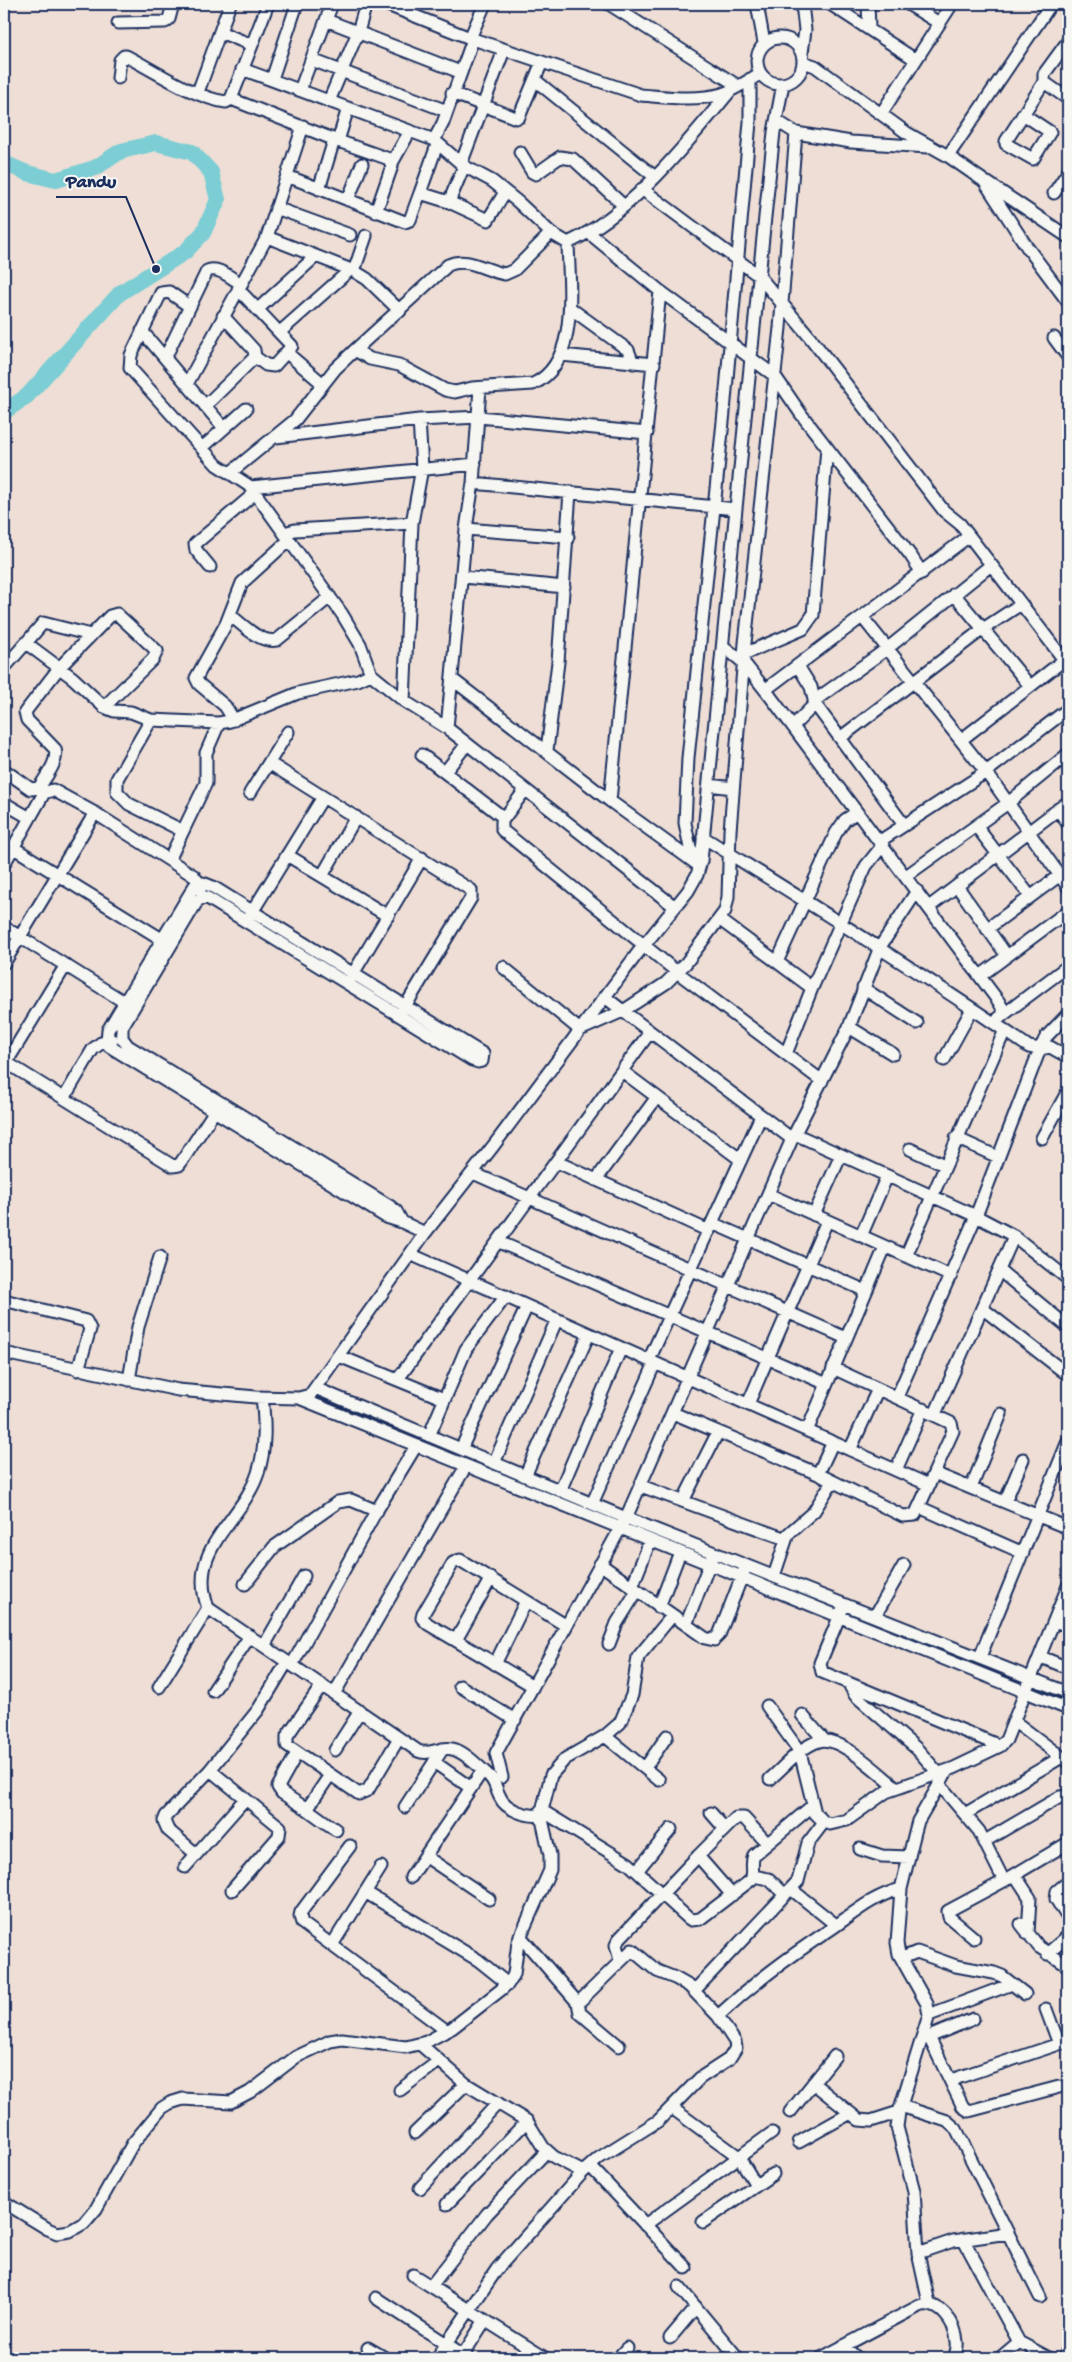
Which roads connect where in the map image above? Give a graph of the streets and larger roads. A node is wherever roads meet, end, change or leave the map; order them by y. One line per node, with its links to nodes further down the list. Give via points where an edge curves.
1 (173, 4): 18 (street, via 165,22)
2 (230, 4): 21 (street)
3 (268, 4): 26 (street)
4 (297, 4): 37 (street)
5 (332, 4): 17 (street)
6 (366, 4): 22 (street)
7 (385, 4): 23 (street)
8 (485, 4): 23 (street)
9 (608, 4): 41 (street)
10 (802, 4): 28 (street, via 805,30)
11 (830, 4): 20 (street)
12 (868, 4): 20 (street)
13 (908, 4): 19 (street)
14 (952, 4): 19 (street)
15 (1051, 4): 61 (street)
16 (755, 5): 25 (street)
17 (326, 20): 22 (street); 29 (street)
18 (118, 23)
19 (939, 23): 30 (street)
20 (869, 28): 30 (street)
21 (220, 32): 26 (street); 43 (street)
22 (358, 32): 33 (street); 34 (street)
23 (471, 39): 27 (street); 34 (street)
24 (1068, 42): 39 (street, via 1044,74)
25 (764, 43): 28 (street, via 772,39 790,40); 35 (street, via 756,58)
26 (252, 45): 32 (street)
27 (504, 50): 31 (street); 48 (street)
28 (803, 58): 40 (street, via 796,78); 51 (street)
29 (312, 60): 33 (street); 42 (street)
30 (916, 60): 51 (street)
31 (542, 62): 38 (street); 41 (street, via 641,95 691,98 723,94)
32 (242, 69): 37 (street); 45 (street)
33 (341, 71): 47 (street); 50 (street)
34 (460, 72): 44 (street)
35 (755, 76): 40 (street); 41 (street); 87 (street)
36 (118, 78): 43 (street, via 120,60 126,56 158,72 170,82)
37 (272, 80): 42 (street)
38 (535, 80): 48 (street, via 520,117); 67 (street)
39 (1044, 82): 46 (street); 52 (street)
40 (783, 84): 53 (street)
41 (735, 88): 67 (street)
42 (300, 90): 47 (street)
43 (198, 92): 45 (street, via 223,102)
44 (452, 93): 48 (street); 50 (street)
45 (231, 99): 54 (street)
46 (1068, 99)
47 (329, 101): 49 (street)
48 (482, 105): 64 (street)
49 (348, 108): 55 (street); 58 (street)
50 (446, 111): 57 (street)
51 (881, 114): 59 (street)
52 (1023, 114)
53 (777, 121): 56 (street); 89 (street)
54 (302, 126): 58 (street); 66 (street)
55 (410, 131): 57 (street); 62 (street)
56 (796, 133): 59 (street, via 851,142); 93 (street)
57 (434, 140): 64 (street); 72 (street, via 437,145)
58 (336, 141): 62 (street, via 389,159); 69 (street)
59 (930, 147): 61 (street)
60 (520, 152): 76 (street, via 536,174 560,157 573,159)
61 (948, 156): 68 (street)
62 (392, 163): 78 (street)
63 (362, 164): 74 (street)
64 (462, 165): 71 (street); 75 (street)
65 (1068, 172): 73 (street)
66 (286, 176): 69 (street); 77 (street)
67 (655, 178): 70 (street)
68 (984, 181): 80 (street); 92 (street)
69 (319, 189): 74 (street)
70 (642, 189): 76 (street); 87 (street)
71 (506, 192): 75 (street, via 488,220); 81 (street)
72 (420, 193): 75 (street); 78 (street, via 410,220 400,221)
73 (1054, 193)
74 (348, 200): 78 (street)
75 (449, 202)
76 (624, 205): 79 (street)
77 (276, 208): 82 (street); 84 (street)
78 (376, 212)
79 (589, 233): 85 (street); 91 (street)
80 (1067, 233)
81 (551, 234): 85 (street); 97 (street, via 514,270 505,274 469,262 448,265)
82 (350, 235)
83 (366, 236): 88 (street)
84 (266, 237): 86 (street); 90 (street)
85 (568, 243): 95 (street)
86 (316, 256): 88 (street); 96 (street)
87 (737, 260): 89 (street); 102 (street)
88 (352, 271): 97 (street, via 367,279); 100 (street)
89 (759, 276): 93 (street); 109 (street)
90 (239, 286): 94 (street, via 212,268 204,275); 96 (street); 98 (street)
91 (660, 291): 102 (street); 111 (street)
92 (1068, 302)
93 (782, 303): 112 (street); 137 (street, via 944,511)
94 (190, 306): 99 (street, via 169,292 161,293); 108 (street)
95 (570, 308): 105 (street); 110 (street, via 628,350)
96 (258, 309): 100 (street)
97 (400, 311): 103 (street)
98 (223, 316): 106 (street, via 254,350); 113 (street)
99 (142, 331): 108 (street); 123 (street, via 130,355 130,368)
100 (280, 332): 104 (street, via 292,346)
101 (1054, 338): 107 (street)
102 (730, 342): 109 (street); 132 (street)
103 (355, 350): 114 (street); 115 (street, via 370,359 399,365 445,390 455,392)
104 (287, 353): 106 (street, via 274,366 266,365); 114 (street)
105 (561, 355): 110 (street); 115 (street, via 541,381)
106 (255, 357): 116 (street)
107 (1068, 357)
108 (165, 358): 113 (street)
109 (751, 358): 112 (street); 133 (street)
110 (633, 363): 111 (street)
111 (654, 364): 121 (street)
112 (775, 376): 124 (street); 154 (street)
113 (187, 384): 116 (street)
114 (323, 384): 122 (street, via 295,420)
115 (480, 388): 118 (street)
116 (205, 406): 120 (street)
117 (246, 409): 120 (street)
118 (479, 417): 119 (street); 121 (street); 125 (street)
119 (419, 420): 122 (street); 126 (street)
120 (224, 428): 123 (street)
121 (647, 433): 131 (street)
122 (276, 437): 127 (street)
123 (202, 448): 127 (street)
124 (827, 448): 141 (street); 154 (street, via 814,614 803,629)
125 (475, 464): 126 (street); 128 (street)
126 (422, 468): 129 (street); 134 (street)
127 (230, 473): 129 (street)
128 (473, 483): 130 (street); 135 (street)
129 (253, 490): 136 (street); 140 (street, via 195,544)
130 (570, 492): 131 (street); 138 (street)
131 (640, 499): 132 (street); 189 (street)
132 (714, 507): 133 (street); 213 (street, via 688,758 685,823 690,848)
133 (736, 509): 152 (street)
134 (412, 523): 136 (street, via 295,530); 164 (street)
135 (466, 529): 138 (street); 142 (street)
136 (287, 536): 145 (street); 147 (street, via 242,583)
137 (970, 536): 139 (street); 141 (street)
138 (568, 537): 143 (street)
139 (991, 564): 144 (street); 146 (street)
140 (210, 567)
141 (922, 573): 148 (street)
142 (463, 577): 143 (street); 160 (street)
143 (564, 587): 177 (street)
144 (954, 594): 149 (street); 153 (street)
145 (330, 597): 147 (street, via 277,640 263,640); 159 (street, via 360,644)
146 (1022, 604): 149 (street); 155 (street)
147 (230, 615): 169 (street, via 196,678 225,706)
148 (863, 618): 153 (street); 156 (street)
149 (983, 629): 161 (street); 162 (street)
150 (91, 635): 151 (street, via 43,624); 158 (street); 166 (street, via 110,616 117,614 157,651 153,659)
151 (26, 643): 157 (street); 158 (street)
152 (723, 646): 154 (street); 184 (street)
153 (888, 648): 161 (street); 165 (street)
154 (744, 658): 163 (street); 185 (street)
155 (1066, 662): 162 (street)
156 (798, 666): 163 (street); 165 (street, via 811,687)
157 (4, 668)
158 (59, 668): 166 (street); 181 (street, via 25,712 27,720 55,749 55,760 39,788 34,790)
159 (371, 674): 164 (street); 169 (street, via 358,680 298,693)
160 (452, 679): 172 (street); 177 (street)
161 (914, 682): 174 (street); 175 (street)
162 (1030, 686): 175 (street)
163 (765, 690): 171 (street)
164 (404, 701): 172 (street)
165 (814, 702): 171 (street); 174 (street)
166 (104, 708): 168 (street, via 131,712)
167 (1068, 709): 183 (street)
168 (151, 720): 170 (street); 202 (street, via 117,779 117,792 129,804)
169 (234, 720): 170 (street)
170 (219, 723): 202 (street, via 206,754 206,783)
171 (793, 726): 194 (street)
172 (447, 728): 176 (street)
173 (288, 732): 180 (street)
174 (840, 738): 200 (street)
175 (960, 740): 183 (street)
176 (467, 744): 182 (street); 186 (street)
177 (546, 750): 189 (street)
178 (422, 754): 182 (street)
179 (1068, 754): 192 (street)
180 (269, 764): 187 (street); 188 (street)
181 (4, 770)
182 (445, 772): 198 (street)
183 (986, 772): 192 (street); 200 (street)
184 (709, 785): 185 (street); 204 (street)
185 (733, 788): 207 (street)
186 (525, 790): 198 (street); 225 (street)
187 (250, 793)
188 (323, 797): 196 (street); 209 (street)
189 (610, 801): 213 (street)
190 (1068, 802): 193 (street)
191 (4, 803): 197 (street)
192 (1008, 803): 201 (street); 203 (street)
193 (1058, 810): 199 (street); 203 (street)
194 (857, 812): 205 (street); 224 (street, via 836,832)
195 (95, 813): 197 (street, via 53,790 44,793); 211 (street); 214 (street)
196 (356, 817): 210 (street); 216 (street)
197 (30, 818): 206 (street)
198 (504, 818): 236 (street, via 502,830)
199 (1068, 824)
200 (904, 826): 205 (street)
201 (976, 826): 208 (street); 217 (street)
202 (183, 831): 211 (street)
203 (1029, 831): 208 (street); 215 (street)
204 (703, 838): 207 (street); 213 (street)
205 (881, 843): 217 (street); 231 (street, via 866,866)
206 (14, 848): 212 (street); 214 (street)
207 (729, 854): 224 (street); 230 (street, via 728,897 725,911)
208 (997, 854): 219 (street); 222 (street)
209 (287, 855): 216 (street); 228 (street)
210 (422, 858): 229 (street); 252 (street, via 468,887 472,894)
211 (169, 860): 218 (street, via 194,876)
212 (4, 862)
213 (700, 866): 225 (street, via 688,891)
214 (58, 874): 234 (street); 235 (street)
215 (1060, 874): 220 (street); 222 (street)
216 (322, 876): 229 (street)
217 (906, 876): 221 (street)
218 (199, 883): 223 (street); 228 (street, via 207,884); 235 (street, via 192,888)
219 (957, 886): 226 (street); 233 (street)
220 (1068, 887)
221 (917, 891): 226 (street); 237 (street)
222 (1030, 896): 233 (street)
223 (201, 897): 228 (street, via 211,898); 235 (street)
224 (804, 902): 231 (street); 239 (street)
225 (675, 907): 236 (street)
226 (929, 907): 245 (street)
227 (1068, 912): 238 (street)
228 (250, 915): 246 (street)
229 (388, 916): 246 (street)
230 (719, 919): 239 (street); 244 (street)
231 (841, 925): 237 (street); 247 (street)
232 (4, 927): 234 (street)
233 (987, 928): 238 (street)
234 (20, 936): 240 (street); 241 (street)
235 (168, 942): 250 (street)
236 (645, 944): 244 (street); 249 (street)
237 (880, 947): 248 (street); 251 (street)
238 (1007, 956): 245 (street)
239 (777, 962): 247 (street)
240 (4, 963)
241 (66, 965): 250 (street); 269 (street)
242 (1068, 966): 254 (street)
243 (503, 967): 259 (street)
244 (677, 972): 253 (street); 265 (street)
245 (980, 976): 254 (street)
246 (350, 978): 252 (street)
247 (812, 988): 265 (street)
248 (863, 988): 256 (street); 258 (street)
249 (605, 997): 253 (street); 259 (street)
250 (129, 1005): 262 (street); 263 (street, via 108,1030)
251 (972, 1009): 257 (street); 268 (street)
252 (402, 1010): 252 (street, via 480,1050 482,1060 472,1060)
253 (623, 1011): 259 (street); 261 (street)
254 (1005, 1013): 257 (street)
255 (1068, 1014): 264 (street, via 1046,1037)
256 (917, 1023)
257 (994, 1023): 260 (street)
258 (849, 1027): 266 (street); 271 (street)
259 (580, 1030): 286 (street)
260 (1005, 1030): 264 (street, via 1030,1047); 278 (street)
261 (650, 1032): 270 (street); 276 (street)
262 (122, 1038): 263 (street); 275 (street, via 128,1046)
263 (106, 1041): 274 (street, via 93,1049); 275 (street, via 114,1051)
264 (1040, 1049): 267 (street, via 1050,1047); 282 (street)
265 (786, 1054): 271 (street)
266 (894, 1054)
267 (1068, 1058)
268 (944, 1060)
269 (5, 1062): 274 (street)
270 (622, 1071): 273 (street); 284 (street)
271 (822, 1081): 277 (street)
272 (1068, 1092): 279 (street)
273 (656, 1097): 283 (street); 288 (street)
274 (64, 1098): 275 (street, via 173,1166 182,1161)
275 (217, 1107): 296 (street, via 386,1217)
276 (762, 1116): 277 (street); 283 (street)
277 (794, 1137): 281 (street); 289 (street)
278 (956, 1138): 282 (street); 285 (street)
279 (1042, 1138)
280 (910, 1149): 285 (street)
281 (841, 1155): 287 (street); 292 (street)
282 (998, 1157): 293 (street)
283 (741, 1160): 295 (street)
284 (557, 1162): 288 (street); 291 (street)
285 (944, 1165): 290 (street)
286 (473, 1173): 291 (street); 296 (street)
287 (886, 1176): 290 (street); 297 (street)
288 (596, 1180): 295 (street)
289 (768, 1194): 292 (street); 299 (street)
290 (931, 1196): 293 (street); 303 (street)
291 (531, 1198): 300 (street); 306 (street)
292 (814, 1215): 294 (street)
293 (976, 1216): 298 (street); 308 (street)
294 (827, 1221): 297 (street); 305 (street)
295 (711, 1227): 299 (street); 306 (street)
296 (425, 1233): 302 (street)
297 (861, 1236): 301 (street)
298 (1014, 1236): 307 (street); 309 (street)
299 (748, 1239): 305 (street); 311 (street)
300 (499, 1242): 310 (street); 318 (street)
301 (885, 1247): 303 (street); 312 (street)
302 (410, 1254): 310 (street); 326 (street)
303 (906, 1256): 308 (street)
304 (160, 1257): 334 (street, via 138,1327)
305 (808, 1265): 312 (street); 317 (street)
306 (691, 1270): 311 (street); 318 (street)
307 (999, 1270): 316 (street); 320 (street)
308 (951, 1276): 339 (street)
309 (1068, 1279)
310 (471, 1281): 313 (street); 333 (street)
311 (729, 1286): 317 (street); 321 (street)
312 (866, 1291): 323 (street)
313 (506, 1296): 315 (street); 341 (street, via 466,1349)
314 (4, 1300): 330 (street, via 86,1321 90,1329)
315 (527, 1306): 319 (street); 353 (street)
316 (982, 1308): 331 (street); 345 (street)
317 (787, 1312): 323 (street); 327 (street)
318 (670, 1316): 321 (street); 328 (street)
319 (557, 1319): 322 (street); 356 (street)
320 (1068, 1327)
321 (709, 1333): 327 (street); 332 (street)
322 (589, 1334): 324 (street); 361 (street)
323 (846, 1338): 329 (street)
324 (621, 1348): 328 (street); 366 (street)
325 (4, 1354): 330 (street)
326 (339, 1356): 333 (street); 336 (street)
327 (768, 1358): 335 (street); 342 (street)
328 (652, 1362): 332 (street); 369 (street)
329 (833, 1368): 335 (street); 337 (street)
330 (78, 1370): 334 (street)
331 (1068, 1375)
332 (688, 1378): 342 (street); 344 (street)
333 (398, 1379): 341 (street)
334 (129, 1380): 338 (street, via 178,1390)
335 (827, 1384): 347 (street)
336 (315, 1388): 340 (street, via 310,1396); 349 (street)
337 (878, 1389): 339 (street); 354 (street)
338 (262, 1397): 340 (street); 395 (street, via 264,1448 250,1491 209,1553 202,1584)
339 (897, 1397): 343 (street)
340 (299, 1398): 352 (street)
341 (444, 1398): 349 (street)
342 (748, 1404): 347 (street)
343 (923, 1409): 345 (street); 358 (street)
344 (673, 1413): 348 (street); 364 (street)
345 (935, 1414): 359 (street, via 953,1426)
346 (1001, 1414): 365 (street)
347 (807, 1431): 351 (street)
348 (718, 1432): 360 (street); 367 (street)
349 (429, 1436): 353 (street)
350 (1068, 1441): 372 (street)
351 (833, 1442): 354 (street); 360 (street)
352 (416, 1446): 357 (street); 371 (street)
353 (462, 1449): 356 (street)
354 (850, 1450): 358 (street)
355 (1023, 1459): 368 (street)
356 (494, 1463): 361 (street)
357 (466, 1466): 375 (street); 426 (street)
358 (896, 1470): 363 (street)
359 (934, 1473): 363 (street); 365 (street)
360 (818, 1474): 362 (street)
361 (525, 1476): 366 (street)
362 (832, 1482): 370 (street, via 903,1516 915,1515); 376 (street, via 814,1510)
363 (929, 1485): 370 (street)
364 (641, 1486): 367 (street); 373 (street)
365 (971, 1488): 368 (street)
366 (560, 1491): 369 (street)
367 (683, 1501): 376 (street)
368 (1005, 1502): 372 (street)
369 (592, 1504): 373 (street)
370 (919, 1507): 380 (street)
371 (377, 1511): 389 (street, via 351,1500 338,1502 274,1546); 413 (street)
372 (1038, 1516): 374 (street); 380 (street)
373 (626, 1518): 375 (street); 379 (street)
374 (1068, 1528)
375 (620, 1529): 377 (street); 381 (street)
376 (786, 1540): 386 (street)
377 (650, 1541): 378 (street); 390 (street)
378 (680, 1552): 382 (street); 394 (street)
379 (714, 1553): 382 (street); 383 (street)
380 (1023, 1553): 410 (street)
381 (600, 1564): 390 (street); 400 (street)
382 (709, 1564): 387 (street); 401 (street)
383 (746, 1565): 386 (street); 387 (street)
384 (904, 1565): 398 (street)
385 (304, 1576): 408 (street)
386 (774, 1576): 393 (street)
387 (742, 1577): 397 (street); 401 (street, via 717,1638 705,1638)
388 (491, 1578): 392 (street); 406 (street); 406 (street, via 466,1562 453,1562 423,1614 424,1621)
389 (245, 1584)
390 (635, 1589): 394 (street); 407 (street)
391 (1067, 1593): 399 (street)
392 (526, 1600): 400 (street); 414 (street)
393 (845, 1604): 397 (street); 398 (street)
394 (659, 1607): 396 (street)
395 (208, 1608): 405 (street); 422 (street)
396 (672, 1616): 401 (street); 433 (street, via 638,1657 634,1687 624,1716)
397 (840, 1616): 403 (street); 418 (street, via 819,1668)
398 (880, 1618): 403 (street); 404 (street)
399 (1055, 1621): 402 (street); 411 (street)
400 (566, 1625): 421 (street)
401 (686, 1625)
402 (1068, 1626)
403 (879, 1632): 409 (street)
404 (921, 1634): 409 (street); 410 (street)
405 (250, 1636): 408 (street); 423 (street)
406 (456, 1640): 414 (street)
407 (609, 1644)
408 (264, 1646): 413 (street)
409 (916, 1647): 416 (street)
410 (980, 1657): 412 (street)
411 (1041, 1657): 415 (street); 417 (street)
412 (994, 1663): 416 (street); 417 (street)
413 (290, 1664): 419 (street); 445 (street)
414 (496, 1664): 421 (street)
415 (1068, 1668)
416 (988, 1676): 424 (street)
417 (1033, 1678): 424 (street); 425 (street)
418 (849, 1684): 437 (street); 449 (street, via 854,1695 917,1748)
419 (322, 1685): 426 (street); 441 (street, via 287,1736 287,1745)
420 (460, 1686): 431 (street)
421 (533, 1686): 431 (street)
422 (159, 1687)
423 (214, 1691)
424 (1027, 1693): 428 (street); 432 (street)
425 (1068, 1693)
426 (334, 1694): 429 (street)
427 (767, 1706): 440 (street)
428 (1068, 1710)
429 (360, 1711): 435 (street); 438 (street)
430 (802, 1715): 436 (street)
431 (515, 1720): 448 (street, via 496,1753)
432 (1015, 1722): 437 (street); 442 (street)
433 (605, 1736): 444 (street); 459 (street, via 575,1752 558,1766 547,1784)
434 (667, 1736): 444 (street)
435 (399, 1738): 439 (street, via 423,1753); 447 (street, via 368,1790 363,1793 355,1792)
436 (824, 1740): 440 (street); 453 (street, via 840,1744)
437 (1000, 1746): 449 (street)
438 (335, 1750)
439 (442, 1750): 443 (street); 446 (street, via 460,1752)
440 (800, 1752): 450 (street); 456 (street)
441 (298, 1753): 447 (street); 458 (street, via 278,1787)
442 (1064, 1760): 461 (street)
443 (434, 1762): 452 (street); 457 (street)
444 (645, 1768): 451 (street)
445 (210, 1770): 455 (street); 471 (street, via 164,1822 168,1830)
446 (483, 1770): 452 (street); 459 (street, via 494,1780 499,1797 509,1807 529,1815)
447 (330, 1775): 458 (street)
448 (502, 1777)
449 (942, 1777): 453 (street); 461 (street); 474 (street, via 918,1822)
450 (770, 1778)
451 (659, 1780)
452 (471, 1788): 472 (street)
453 (897, 1788): 462 (street, via 847,1820 836,1824)
454 (1068, 1796): 466 (street, via 1060,1796)
455 (245, 1799): 471 (street); 484 (street, via 278,1824 280,1832)
456 (812, 1806): 462 (street); 468 (street)
457 (405, 1807)
458 (306, 1809): 465 (street)
459 (541, 1813): 477 (street); 494 (street, via 550,1870)
460 (711, 1813): 464 (street)
461 (964, 1814): 466 (street)
462 (824, 1822): 486 (street, via 808,1843 801,1876)
463 (671, 1829): 477 (street)
464 (725, 1829): 468 (street, via 736,1818 744,1818); 473 (street)
465 (336, 1830)
466 (985, 1841): 481 (street)
467 (1068, 1843): 478 (street)
468 (768, 1844): 479 (street, via 752,1860)
469 (350, 1846): 497 (street, via 300,1916 302,1923)
470 (860, 1849): 474 (street, via 882,1856)
471 (196, 1854): 475 (street)
472 (425, 1856): 480 (street); 489 (street)
473 (698, 1856): 487 (street); 488 (street)
474 (909, 1857): 483 (street)
475 (185, 1867)
476 (381, 1867): 485 (street)
477 (638, 1871): 487 (street)
478 (1014, 1874): 481 (street); 493 (street, via 1030,1898)
479 (753, 1876): 486 (street, via 769,1879); 488 (street)
480 (411, 1877)
481 (1004, 1881): 496 (street, via 948,1911 949,1917)
482 (1068, 1882): 490 (street, via 1056,1894)
483 (901, 1889): 492 (street, via 876,1898); 499 (street, via 897,1943)
484 (232, 1890)
485 (365, 1892): 497 (street); 502 (street, via 478,1960)
486 (788, 1892): 492 (street); 504 (street)
487 (662, 1895): 488 (street, via 688,1918 695,1920 700,1920); 500 (street, via 617,1941)
488 (732, 1895)
489 (489, 1899)
490 (1068, 1918)
491 (1021, 1924): 493 (street)
492 (836, 1925): 509 (street, via 770,1970)
493 (1028, 1934): 498 (street)
494 (520, 1936): 502 (street, via 514,1974); 506 (street)
495 (1068, 1936): 498 (street)
496 (974, 1938)
497 (332, 1945): 511 (street)
498 (1047, 1954): 501 (street)
499 (902, 1958): 503 (street, via 912,1952 921,1953 956,1966 994,1973); 508 (street, via 927,2004)
500 (620, 1960): 504 (street, via 629,1951 635,1951 652,1968 682,1981); 506 (street)
501 (1068, 1966)
502 (508, 1984): 511 (street)
503 (1012, 1984): 505 (street); 508 (street)
504 (694, 1991): 509 (street)
505 (1025, 1994)
506 (578, 2003): 515 (street, via 580,2013)
507 (1046, 2009): 513 (street)
508 (929, 2015): 512 (street)
509 (718, 2016): 524 (street, via 735,2042 733,2053 694,2083)
510 (973, 2019): 512 (street)
511 (447, 2031): 514 (street)
512 (926, 2038): 518 (street); 525 (street)
513 (1063, 2043): 518 (street)
514 (420, 2044): 517 (street); 538 (street, via 406,2047 342,2039 330,2041 296,2057 250,2092 231,2102 183,2099 170,2103 133,2143 96,2209 84,2224 70,2231 57,2233)
515 (619, 2046)
516 (835, 2056): 519 (street)
517 (438, 2060): 520 (street); 522 (street)
518 (950, 2080): 521 (street, via 963,2107 969,2111)
519 (813, 2083): 526 (street); 527 (street)
520 (466, 2084): 523 (street); 529 (street)
521 (1059, 2087)
522 (400, 2090)
523 (498, 2103): 528 (street); 537 (street)
524 (672, 2108): 533 (street); 534 (street)
525 (900, 2109): 527 (street, via 864,2122); 542 (street, via 952,2125); 544 (street, via 898,2136 916,2200)
526 (790, 2112)
527 (850, 2114): 531 (street)
528 (527, 2121): 532 (street); 539 (street)
529 (415, 2133)
530 (772, 2133): 533 (street)
531 (799, 2142)
532 (547, 2151): 534 (street, via 561,2162); 547 (street, via 487,2214)
533 (739, 2157): 536 (street); 541 (street)
534 (586, 2169): 541 (street); 553 (street, via 502,2263)
535 (773, 2174): 536 (street)
536 (756, 2185): 540 (street)
537 (420, 2188)
538 (4, 2202)
539 (447, 2204)
540 (703, 2222)
541 (645, 2225): 545 (street)
542 (1008, 2232): 543 (street); 549 (street)
543 (963, 2239): 544 (street); 556 (street)
544 (918, 2253): 551 (street)
545 (686, 2268)
546 (413, 2274): 547 (street)
547 (431, 2286): 553 (street)
548 (679, 2287): 552 (street)
549 (1040, 2297)
550 (376, 2298): 557 (street)
551 (929, 2303): 558 (street); 570 (street, via 940,2308 952,2327 957,2341)
552 (696, 2307): 555 (street); 567 (street)
553 (469, 2310): 554 (street); 557 (street)
554 (485, 2320): 562 (street); 565 (street)
555 (670, 2338)
556 (1019, 2342): 571 (street); 572 (street)
557 (447, 2344): 562 (street); 564 (street)
558 (843, 2346): 568 (street); 569 (street)
559 (368, 2348): 563 (street)
560 (628, 2348): 566 (street)
561 (1068, 2350): 573 (street)
562 (466, 2357)
563 (385, 2358)
564 (438, 2358)
565 (545, 2358)
566 (618, 2358)
567 (738, 2358)
568 (821, 2358)
569 (857, 2358)
570 (954, 2358)
571 (1000, 2358)
572 (1049, 2358)
573 (1064, 2358)

